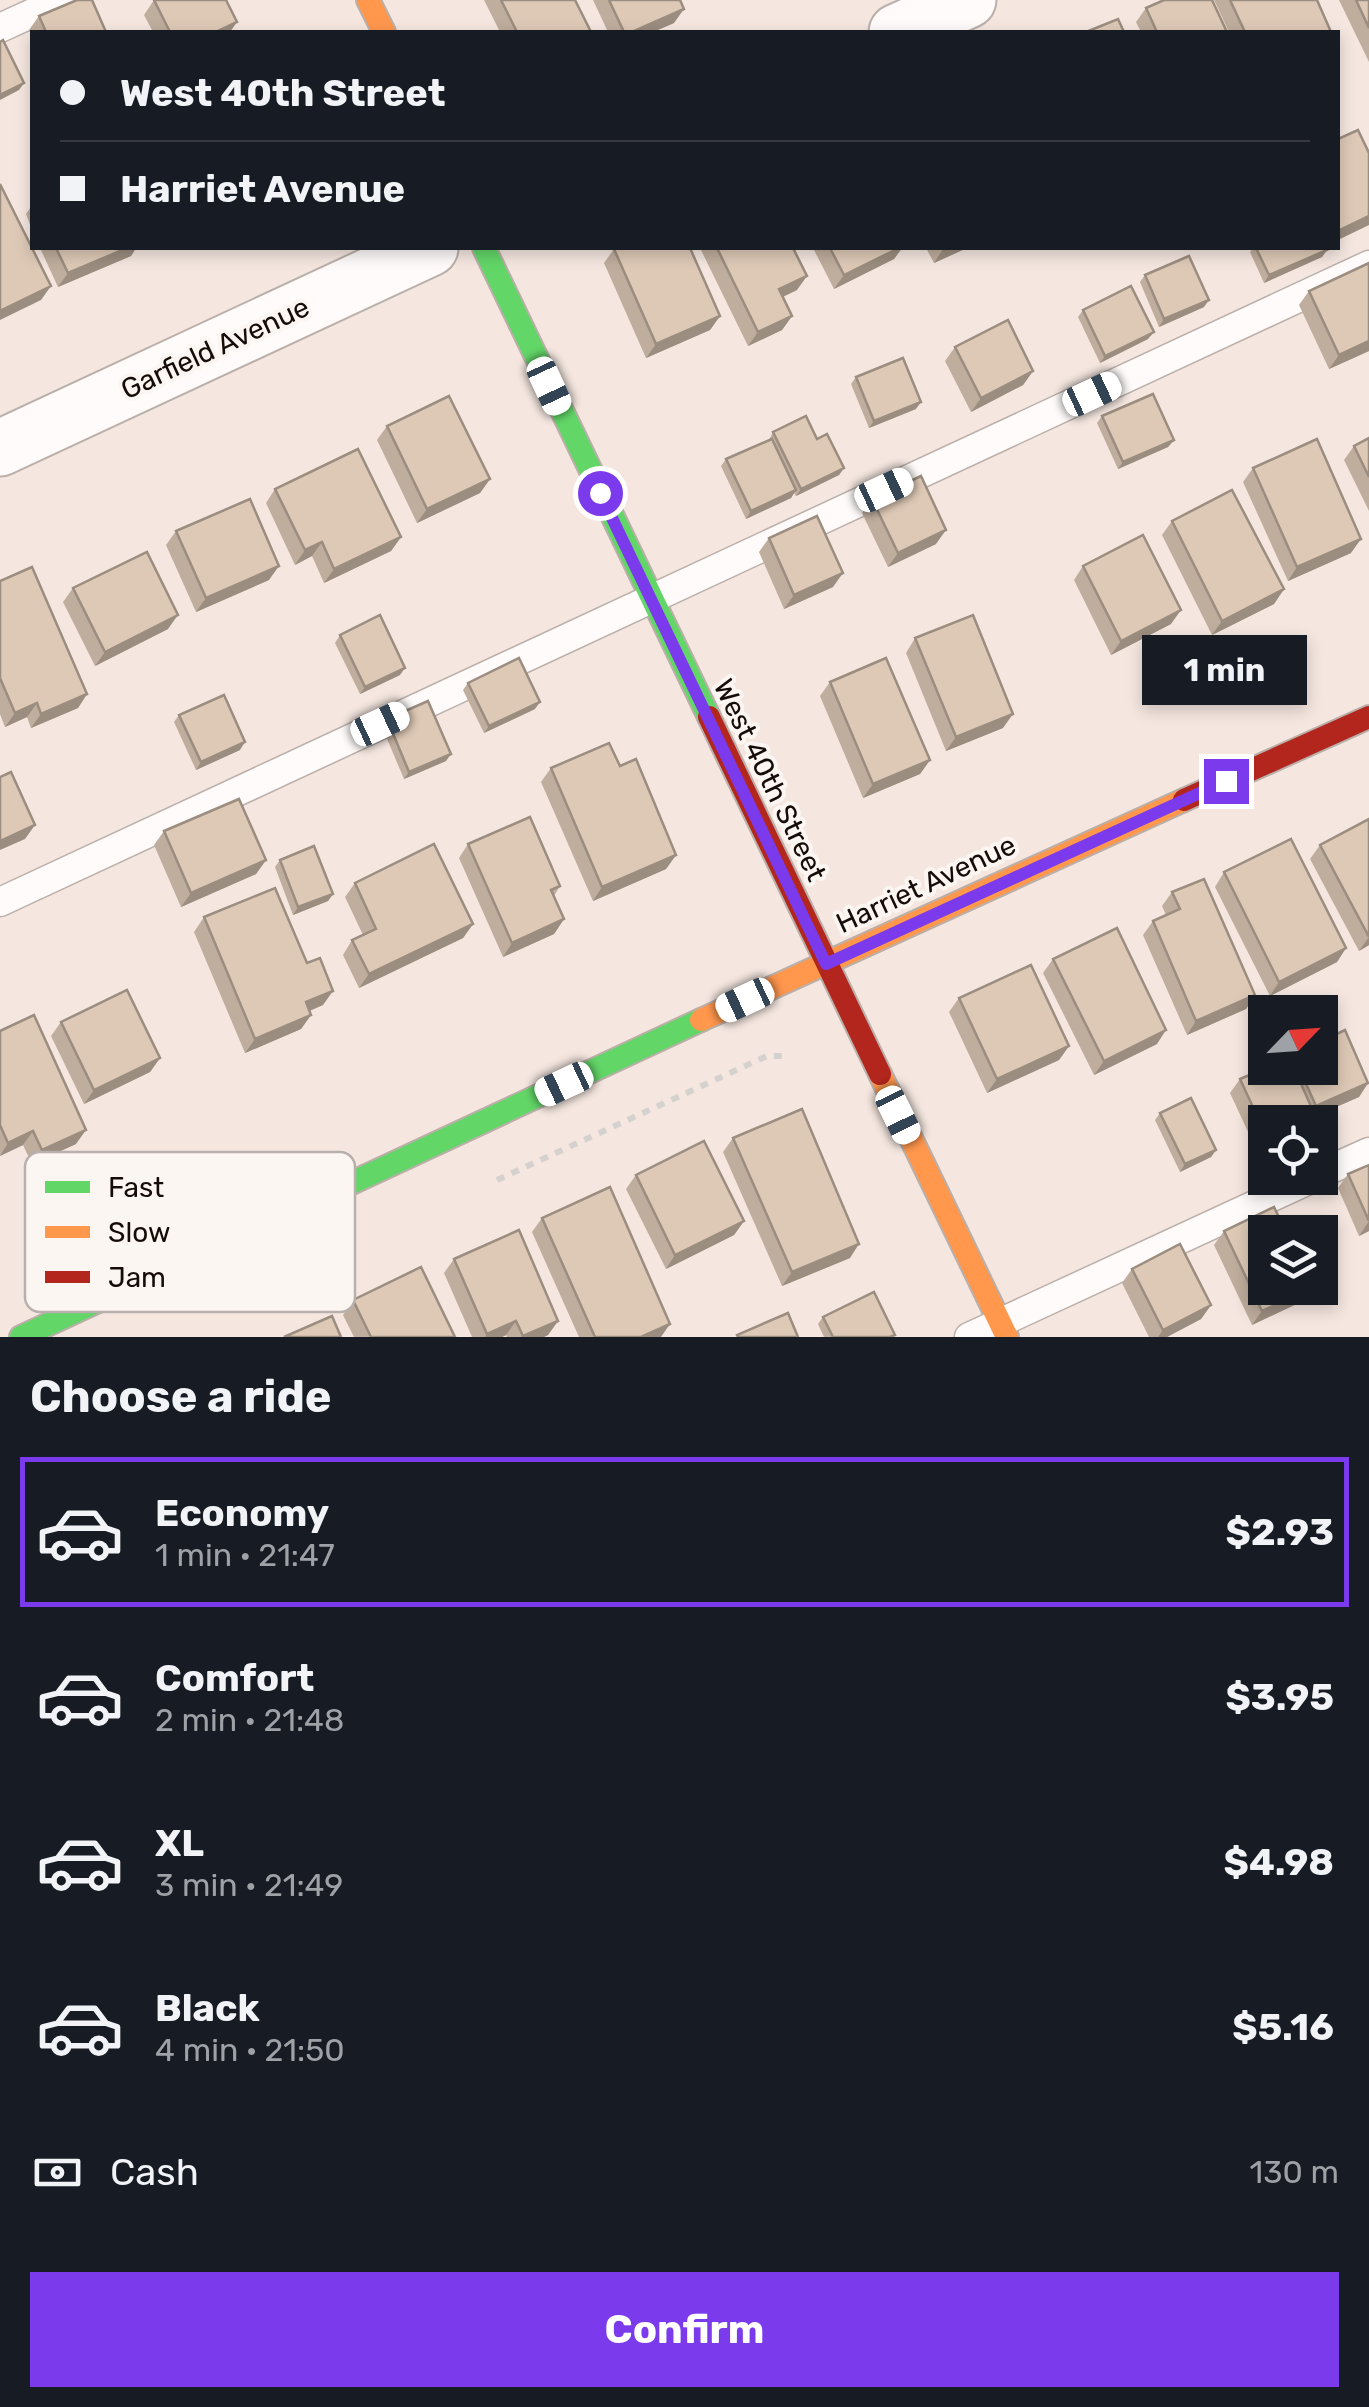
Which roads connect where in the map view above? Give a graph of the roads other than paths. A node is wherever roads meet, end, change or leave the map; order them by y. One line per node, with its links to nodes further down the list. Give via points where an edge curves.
1 (61, 0): 4 (lane)
2 (368, 0): 5 (street)
3 (968, 0): 6 (street)
4 (0, 28)
5 (383, 30)
6 (901, 30)
7 (426, 250): 10 (street, Garfield Avenue)
8 (485, 250): 11 (street, West 40th Street)
9 (1369, 265): 11 (lane)
10 (0, 448)
11 (650, 600): 13 (lane); 14 (street, West 40th Street)
12 (1369, 716): 14 (street, Harriet Avenue)
13 (0, 902)
14 (826, 964): 17 (street, Harriet Avenue); 20 (street, West 40th Street)
15 (1369, 1152): 16 (lane)
16 (1338, 1166)
17 (355, 1182)
18 (1278, 1195): 20 (lane)
19 (74, 1312): 21 (street, Harriet Avenue)
20 (1003, 1329): 22 (lane)
21 (20, 1337)
22 (969, 1337)

